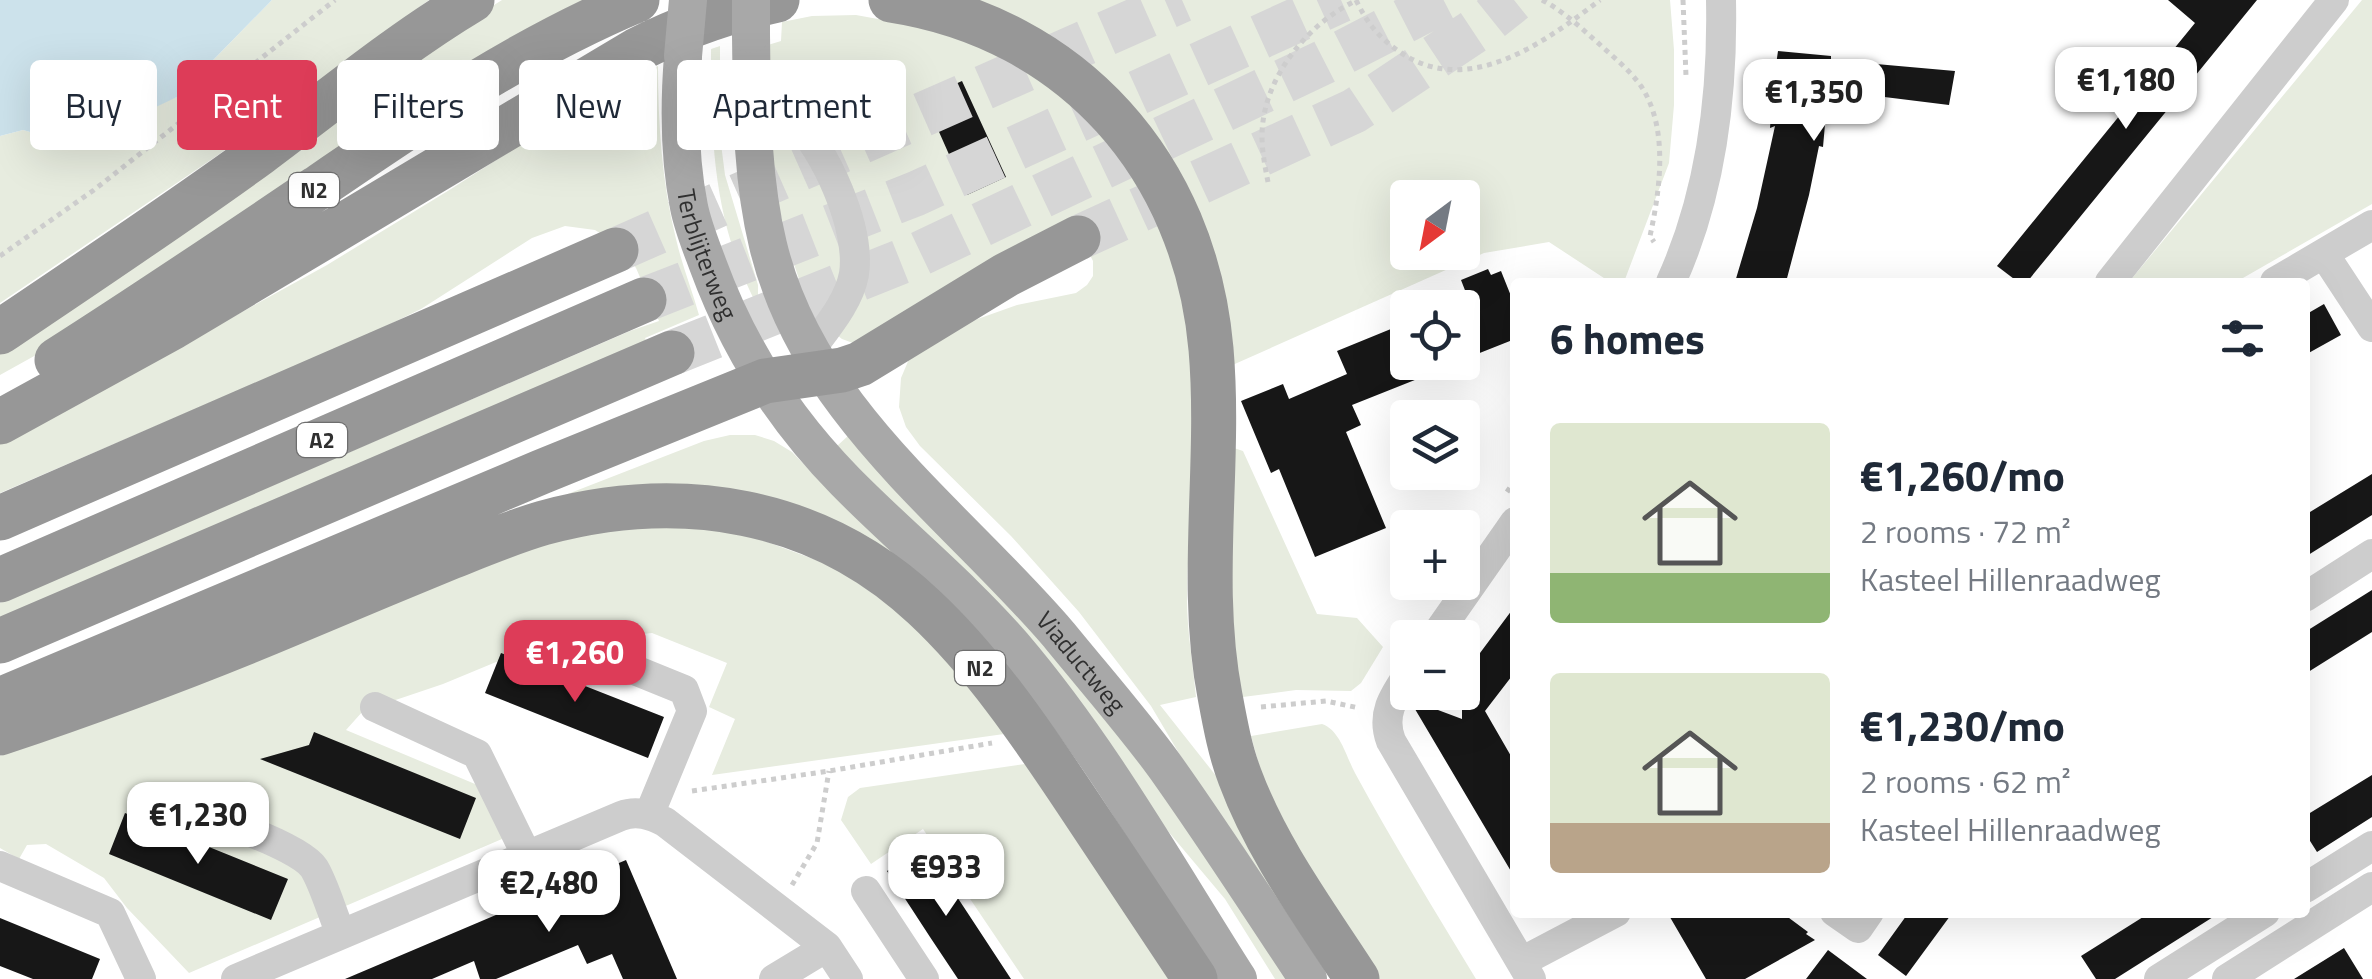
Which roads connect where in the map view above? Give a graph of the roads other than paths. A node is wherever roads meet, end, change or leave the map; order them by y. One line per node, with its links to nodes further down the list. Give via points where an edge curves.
1 (472, 0): 20 (highway, N2)
2 (637, 0): 24 (highway, N2, via 474,83)
3 (688, 0): 23 (main road, Terblijterweg, bridge, via 680,130 690,208 729,319)
4 (891, 0): 59 (highway, via 978,22 1070,76 1123,126 1175,209 1204,292 1211,351 1211,614 1226,729 1268,839)
5 (1721, 0): 15 (street, via 1709,166)
6 (2334, 0): 16 (street)
7 (759, 11): 8 (main road); 25 (highway, N2, via 712,18 637,50 173,328)
8 (755, 60)
9 (754, 150): 22 (main road, via 768,248)
10 (817, 150): 22 (street, via 846,211 854,276)
11 (2372, 225): 14 (street)
12 (1078, 238): 22 (highway, via 867,361 842,370)
13 (616, 250): 26 (highway, A2)
14 (2324, 254): 17 (street); 19 (street)
15 (1673, 278)
16 (2113, 278)
17 (2282, 278)
18 (644, 300): 29 (highway, A2)
19 (2372, 327)
20 (0, 332)
21 (672, 353): 32 (highway)
22 (817, 361): 23 (highway); 58 (main road, Viaductweg, via 891,460 1025,598 1151,748)
23 (765, 381): 34 (highway); 57 (main road, Viaductweg, via 826,461 1015,649 1108,772)
24 (0, 396)
25 (0, 422)
26 (0, 518)
27 (1510, 529): 31 (street)
28 (2372, 554): 30 (street)
29 (0, 580)
30 (2310, 593)
31 (1447, 620)
32 (0, 641)
33 (578, 647): 39 (street, via 684,690 692,712)
34 (0, 700)
35 (374, 707): 41 (street, via 476,754)
36 (1390, 707): 50 (street, via 1386,730 1400,761)
37 (0, 734): 56 (highway, N2, via 544,523 654,505 738,510 854,555 951,633 1039,744)
38 (163, 803): 48 (street, via 279,845 313,866)
39 (649, 815): 41 (street, via 628,813); 49 (street)
40 (2372, 846): 43 (street)
41 (526, 854): 48 (street)
42 (0, 866): 51 (street, via 110,912)
43 (2310, 885)
44 (2372, 887): 61 (street)
45 (866, 890): 55 (street)
46 (1607, 918): 50 (street)
47 (2255, 918): 60 (street)
48 (340, 934): 52 (street)
49 (826, 947): 53 (street); 54 (street)
50 (1526, 970)
51 (141, 979)
52 (236, 979)
53 (774, 979)
54 (848, 979)
55 (924, 979)
56 (1195, 979)
57 (1238, 979)
58 (1308, 979)
59 (1357, 979)
60 (2158, 979)
61 (2227, 979)

